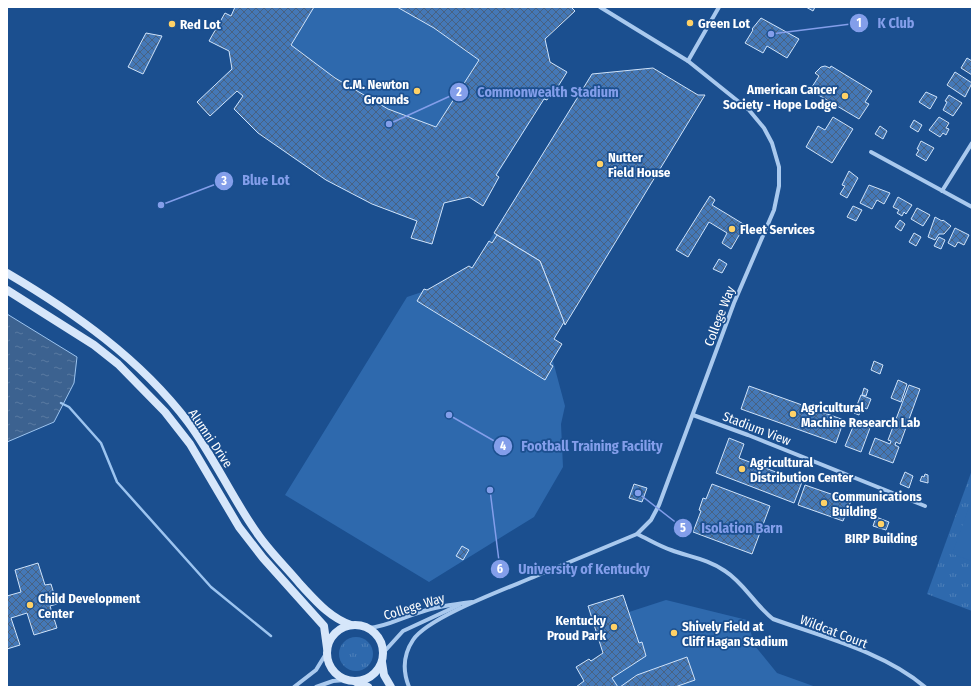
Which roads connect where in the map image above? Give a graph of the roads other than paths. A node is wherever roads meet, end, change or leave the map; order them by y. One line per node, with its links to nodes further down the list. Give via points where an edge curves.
1 (600, 7): 3 (street, College Way)
2 (719, 7): 3 (street)
3 (688, 61): 10 (street, College Way, via 755,117 764,128 776,152 780,178 774,210 734,303)
4 (972, 143): 6 (street)
5 (871, 152): 6 (street)
6 (942, 191): 7 (street)
7 (972, 207)
8 (7, 273): 11 (main road, Alumni Drive, via 97,331 130,358 188,422)
9 (7, 290): 12 (main road, Alumni Drive, via 58,321 118,364 165,412)
10 (692, 415): 13 (street, Stadium View); 14 (street, College Way, via 659,505 651,520)
11 (199, 438): 12 (main road); 17 (main road, Alumni Drive, via 258,534 316,602 334,618)
12 (190, 444): 19 (main road, Alumni Drive, via 239,527 324,626)
13 (924, 506)
14 (637, 534): 15 (street, College Way); 28 (street, Wildcat Court, via 670,550 705,560 726,571 760,609 773,619 872,656 905,672)
15 (477, 601): 16 (street, College Way); 27 (street, College Way, via 424,628 413,640 404,664 404,675)
16 (465, 603): 18 (street, College Way, via 432,608 387,626); 20 (street, College Way, via 403,631)
17 (351, 626): 18 (main road); 19 (main road, via 338,631 329,642)
18 (368, 628): 20 (main road, via 379,638)
19 (327, 650): 21 (main road, via 330,666); 23 (street, via 316,670)
20 (383, 657): 22 (main road, via 375,673 369,678); 26 (main road, via 384,675)
21 (345, 680): 22 (main road); 24 (street)
22 (355, 682): 25 (main road)
23 (294, 687)
24 (316, 687)
25 (368, 687)
26 (392, 687)
27 (409, 687)
28 (925, 687)

